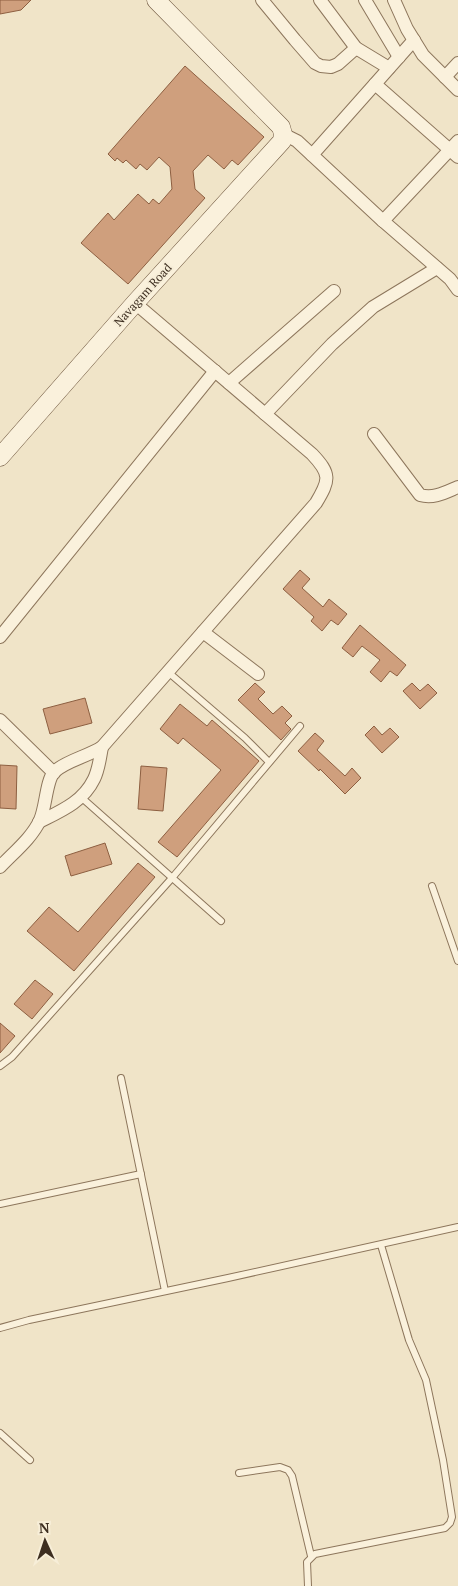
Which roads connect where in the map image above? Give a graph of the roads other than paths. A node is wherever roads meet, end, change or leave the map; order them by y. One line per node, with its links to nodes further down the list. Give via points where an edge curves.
1 (262, 0): 7 (street, via 321,66 338,64)
2 (320, 0): 7 (street)
3 (365, 0): 8 (street)
4 (394, 0): 6 (street)
5 (159, 1): 14 (street, via 281,127)
6 (414, 40): 8 (street); 11 (street, via 423,55)
7 (356, 48): 10 (street)
8 (399, 57): 10 (street)
9 (458, 62): 11 (street)
10 (389, 68): 12 (street)
11 (445, 77): 13 (street)
12 (375, 84): 15 (street); 16 (street)
13 (458, 90)
14 (283, 134): 16 (street); 21 (street, Navagam Road, via 281,144)
15 (455, 149): 17 (street)
16 (312, 155): 17 (street)
17 (384, 221): 18 (street)
18 (437, 268): 19 (street); 24 (street, via 374,307 332,344)
19 (458, 290)
20 (334, 291): 23 (street)
21 (135, 303): 22 (street); 26 (street, Navagam Road)
22 (215, 371): 23 (street); 29 (street)
23 (230, 384): 24 (street)
24 (265, 414): 28 (street, via 321,463 327,480 316,503)
25 (374, 434): 27 (street, via 420,494 440,495)
26 (0, 457)
27 (457, 491)
28 (203, 632): 30 (street); 31 (street)
29 (0, 637)
30 (168, 672): 34 (street); 35 (lane)
31 (258, 674)
32 (0, 720): 36 (street)
33 (300, 726): 35 (lane)
34 (102, 748): 36 (street, via 60,767); 37 (street, via 95,777)
35 (270, 762): 40 (lane)
36 (54, 773): 38 (street)
37 (82, 798): 38 (street); 40 (lane)
38 (39, 822): 39 (street)
39 (0, 867)
40 (172, 878): 42 (lane); 44 (lane, via 12,1057)
41 (432, 886): 43 (lane)
42 (221, 921)
43 (458, 961)
44 (0, 1066)
45 (121, 1078): 46 (lane)
46 (141, 1174): 47 (lane); 50 (lane)
47 (0, 1204)
48 (458, 1227): 49 (lane)
49 (381, 1245): 50 (lane); 55 (lane, via 409,1340 426,1380 452,1517 445,1528)
50 (165, 1292): 51 (lane)
51 (0, 1328)
52 (0, 1433): 53 (lane)
53 (30, 1460)
54 (239, 1473): 55 (lane, via 280,1467 288,1470)
55 (311, 1556): 56 (lane, via 307,1562)
56 (308, 1586)

